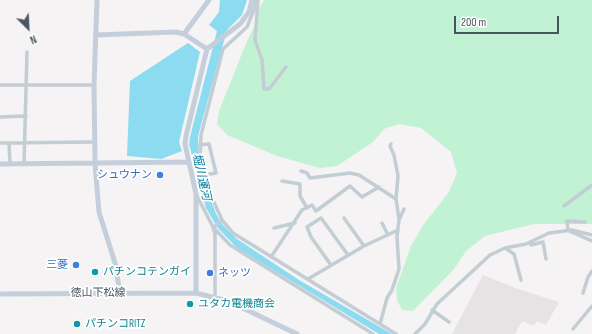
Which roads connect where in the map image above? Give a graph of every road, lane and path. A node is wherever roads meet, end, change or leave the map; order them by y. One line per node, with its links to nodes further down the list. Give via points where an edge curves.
1 (97, 0): 6 (street)
2 (209, 0): 5 (street)
3 (252, 0): 7 (street, via 249,12 234,30)
4 (257, 0): 9 (street, via 255,40 262,60 264,89 270,89); 20 (street, via 247,27 223,49)
5 (184, 34): 6 (street, via 176,32); 7 (street)
6 (96, 35): 12 (street)
7 (208, 47): 21 (street, via 186,136)
8 (27, 52): 11 (street)
9 (286, 67)
10 (0, 85): 11 (street)
11 (26, 85): 12 (street); 13 (street)
12 (94, 85): 15 (street)
13 (26, 116): 14 (street); 17 (street)
14 (0, 117)
15 (95, 142): 17 (street); 22 (street)
16 (9, 143): 17 (street); 18 (street); 24 (street)
17 (25, 143): 25 (street)
18 (0, 144)
19 (391, 144): 32 (street, via 398,176)
20 (200, 145): 27 (street, via 200,159); 27 (street, via 209,144 216,173)
21 (189, 162): 22 (street); 31 (street)
22 (95, 163): 25 (street); 59 (street, via 99,212 115,263)
23 (0, 164): 24 (street)
24 (10, 164): 25 (street)
25 (24, 164)
26 (301, 171): 30 (street, via 307,173 310,178 359,174)
27 (205, 175): 38 (street, via 212,200)
28 (282, 181): 34 (street, via 300,184 300,196)
29 (592, 185): 33 (street)
30 (379, 187): 32 (street); 34 (street, via 362,197 350,186 316,210 312,205)
31 (196, 194): 42 (street); 60 (street)
32 (396, 199): 37 (street)
33 (564, 206)
34 (307, 208): 41 (street, via 302,210)
35 (404, 210): 37 (street)
36 (344, 218): 50 (street)
37 (399, 220): 44 (street)
38 (222, 221): 42 (street); 53 (street, via 233,233)
39 (382, 222): 46 (street)
40 (585, 222): 45 (street, via 567,221)
41 (295, 223): 43 (street); 53 (street)
42 (214, 227): 63 (street); 70 (street, via 238,251)
43 (274, 228)
44 (398, 230): 46 (street); 67 (street, via 399,268)
45 (568, 230): 47 (street); 48 (street); 49 (street, via 549,233)
46 (388, 235): 50 (street)
47 (592, 235)
48 (592, 241)
49 (526, 244): 51 (street); 54 (street, via 543,242)
50 (364, 246): 52 (street)
51 (505, 248): 58 (street, via 514,254); 65 (street, via 483,260)
52 (348, 255): 55 (street); 55 (street, via 321,218 307,227 311,238)
53 (271, 257): 57 (street)
54 (546, 259)
55 (331, 265): 57 (street)
56 (592, 271): 61 (street)
57 (308, 279): 67 (street)
58 (520, 280)
59 (120, 293): 60 (street, 徳山下松線); 62 (street, 徳山下松線)
60 (196, 293): 63 (street, 徳山下松線)
61 (582, 293)
62 (0, 294)
63 (215, 297): 69 (street, 徳山下松線, via 241,306)
64 (592, 306): 68 (street)
65 (432, 310): 66 (street); 72 (street, via 425,324)
66 (449, 322)
67 (380, 324): 71 (street)
68 (573, 328)
69 (297, 334)
70 (373, 334)
71 (396, 334)
72 (415, 334)

